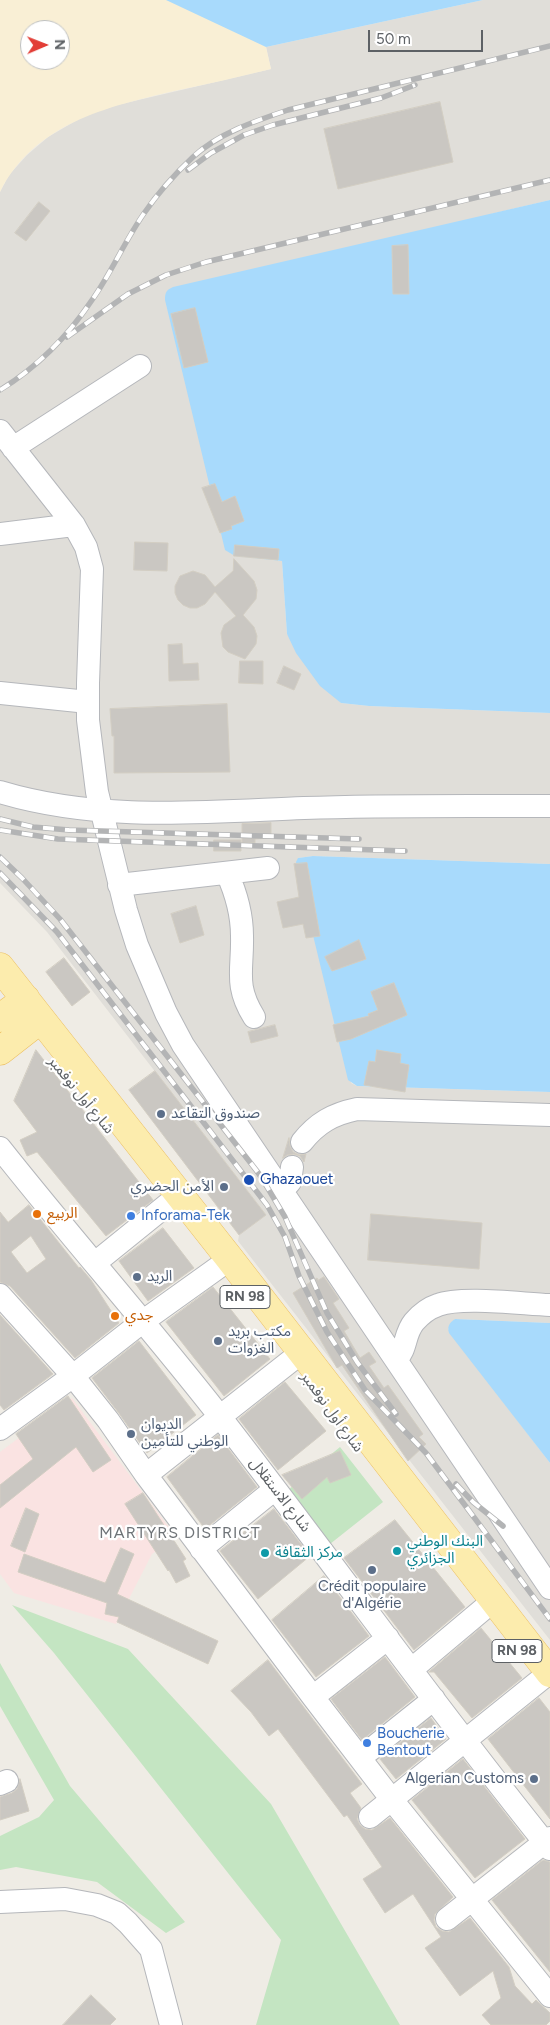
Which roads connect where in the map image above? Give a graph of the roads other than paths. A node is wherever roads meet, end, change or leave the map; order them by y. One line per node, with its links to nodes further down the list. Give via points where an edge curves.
1 (140, 366): 2 (street)
2 (7, 440): 3 (street)
3 (74, 525): 4 (street); 6 (street, via 86,547 92,569)
4 (0, 534)
5 (0, 693): 6 (street)
6 (88, 702): 9 (street, via 92,756)
7 (0, 792): 9 (street)
8 (550, 806): 9 (street, via 356,806 166,814)
9 (102, 812): 12 (street)
10 (268, 868): 11 (street)
11 (227, 872): 12 (street); 15 (street, via 242,920 240,980)
12 (119, 885): 21 (street, via 136,945 166,1012 184,1045)
13 (0, 967): 14 (main road, RN 98)
14 (18, 1011): 16 (main road); 22 (main road, شارع أول نوفمبر / RN 98); 23 (main road, شارع أول نوفمبر / RN 98)
15 (254, 1018)
16 (0, 1051)
17 (550, 1115): 18 (street, via 357,1109 329,1118)
18 (302, 1142)
19 (3, 1157): 24 (street, شارع الاستقلال)
20 (292, 1167): 21 (street, via 290,1182)
21 (282, 1191): 29 (street)
22 (168, 1204): 23 (main road, شارع أول نوفمبر / RN 98); 24 (street)
23 (225, 1262): 27 (street); 28 (main road, شارع أول نوفمبر / RN 98)
24 (95, 1264): 27 (street, شارع الاستقلال)
25 (0, 1294): 30 (street)
26 (550, 1305): 29 (street, via 461,1301 439,1304 413,1323 407,1332 402,1354)
27 (142, 1322): 30 (street); 31 (street, شارع الاستقلال)
28 (298, 1356): 31 (street); 37 (main road, شارع أول نوفمبر / RN 98)
29 (396, 1360): 36 (street)
30 (73, 1376): 32 (street); 33 (street)
31 (219, 1416): 33 (street); 34 (street, شارع الاستقلال)
32 (0, 1429)
33 (146, 1475): 35 (street)
34 (275, 1489): 35 (street); 38 (street, شارع الاستقلال)
35 (201, 1549): 41 (street)
36 (550, 1588)
37 (488, 1605): 39 (street); 40 (main road, شارع أول نوفمبر / RN 98)
38 (388, 1638): 39 (street, شارع الاستقلال); 41 (street)
39 (412, 1669): 42 (street, شارع الاستقلال)
40 (547, 1680): 43 (street)
41 (313, 1697): 44 (street)
42 (434, 1699): 43 (street, شارع الاستقلال); 44 (street)
43 (466, 1741): 45 (street); 47 (street, شارع الاستقلال)
44 (360, 1758): 45 (street)
45 (392, 1800): 46 (street); 48 (street)
46 (370, 1817)
47 (548, 1843): 48 (street)
48 (472, 1898): 50 (street); 51 (street)
49 (0, 1902): 52 (street, via 65,1899 97,1905 117,1913 151,1949)
50 (447, 1919)
51 (550, 1996)
52 (171, 2025)

